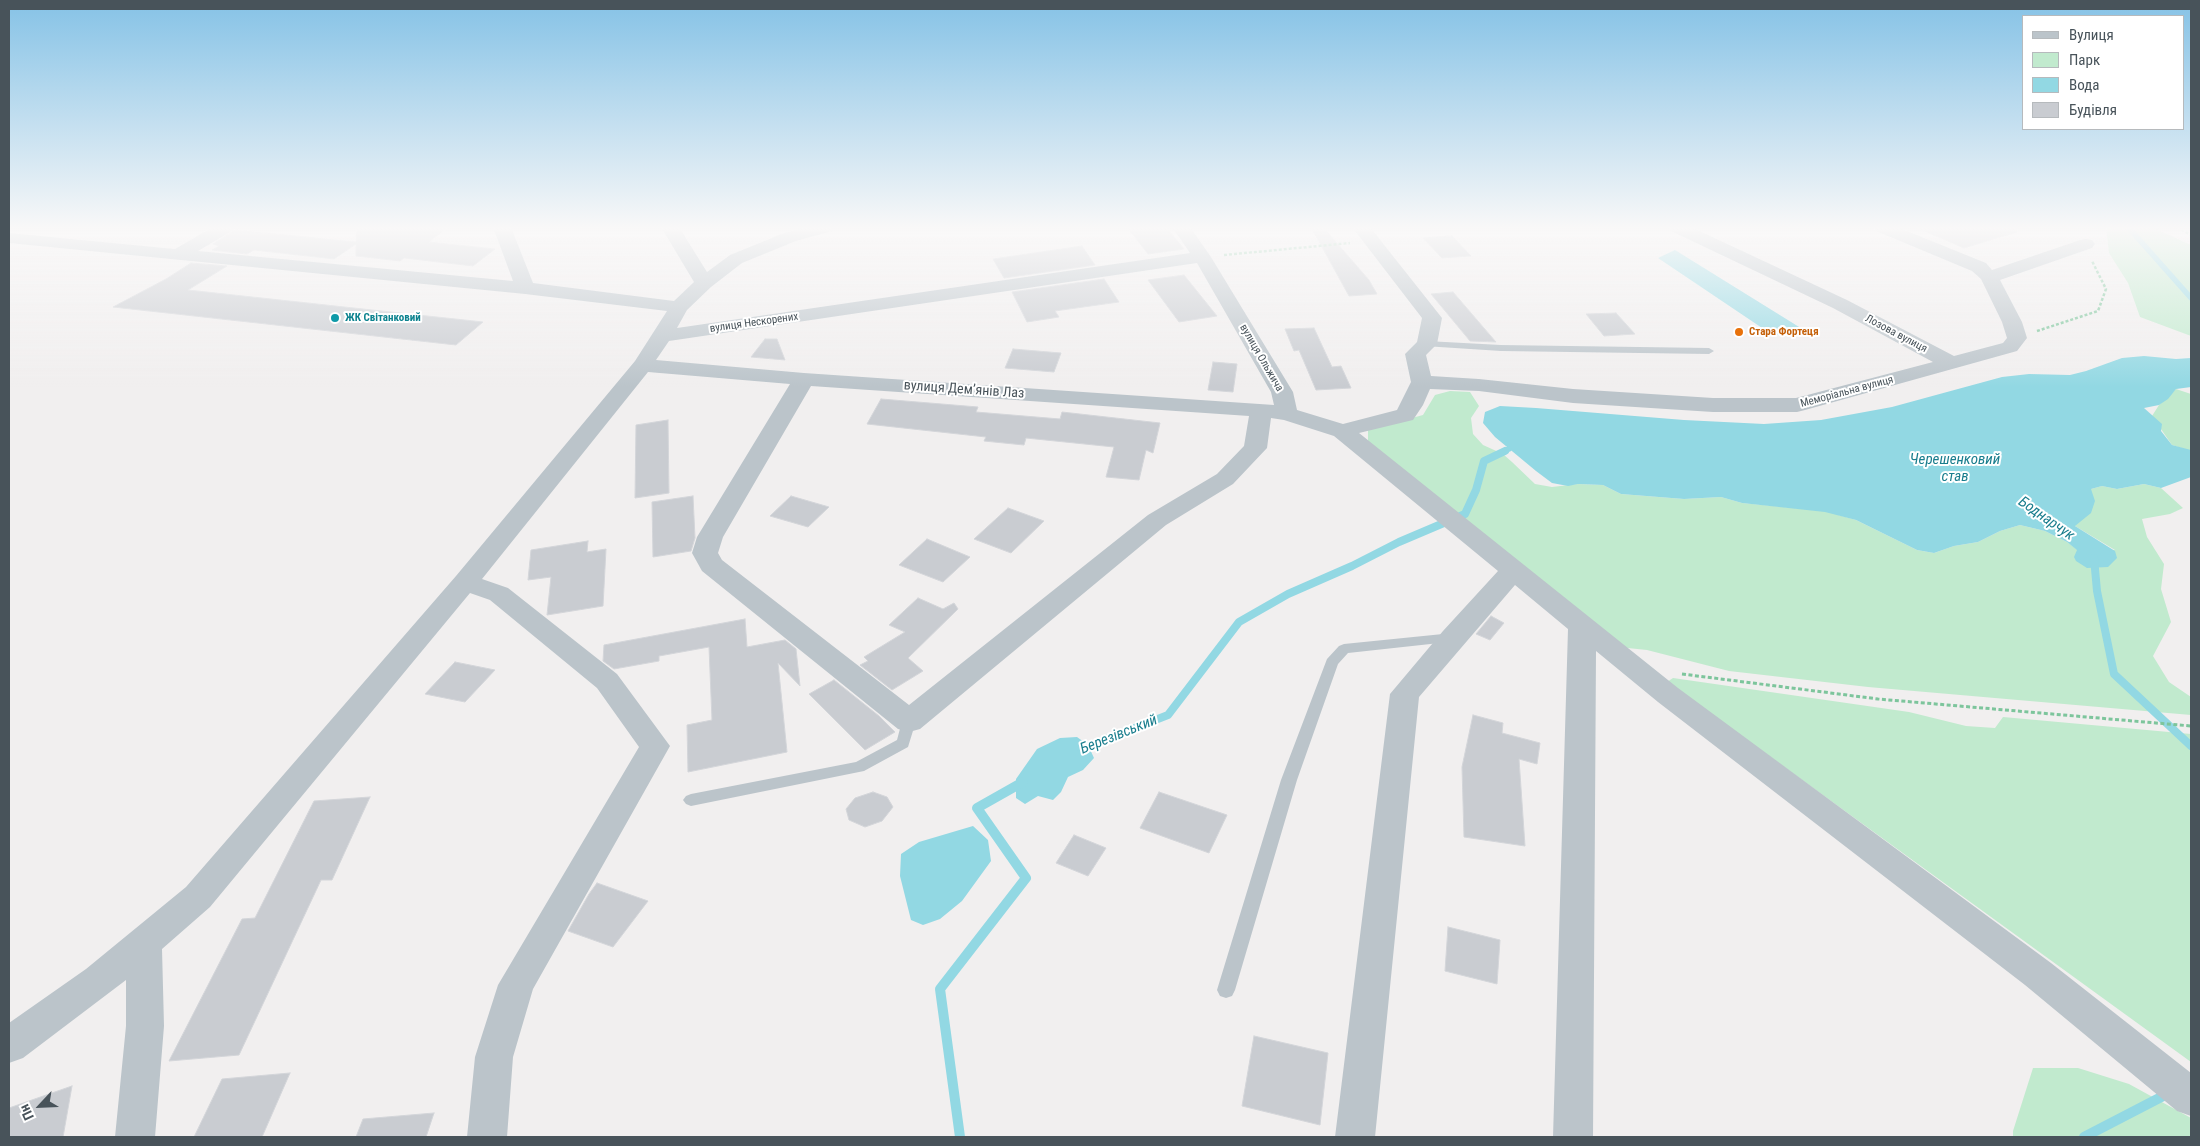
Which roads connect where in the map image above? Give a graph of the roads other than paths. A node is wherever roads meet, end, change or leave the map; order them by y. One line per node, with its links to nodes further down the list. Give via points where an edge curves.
1 (448, 280): 9 (street)
2 (522, 280): 9 (street)
3 (1042, 280): 11 (street, вулиця Нескорених)
4 (1216, 280): 19 (street, вулиця Ольжича, via 1282,392)
5 (1403, 280): 12 (street, via 1432,318)
6 (1790, 280): 14 (street, Лозова вулиця)
7 (1991, 280): 14 (street, Меморіальна вулиця, via 2017,338 2010,347)
8 (704, 282): 10 (street)
9 (525, 288): 10 (street)
10 (679, 307): 11 (street)
11 (662, 336): 15 (street)
12 (1428, 344): 13 (lane); 17 (street, via 1415,354)
13 (1709, 351)
14 (1953, 364): 17 (street, Меморіальна вулиця, via 1797,405 1713,405)
15 (642, 365): 16 (street, вулиця Демʼянів Лаз); 22 (street)
16 (804, 379): 18 (street, вулиця Демʼянів Лаз); 25 (street, via 710,537 705,553 711,565)
17 (1422, 382): 20 (street, via 1406,415)
18 (1261, 410): 19 (street, вулиця Демʼянів Лаз); 25 (street, via 1255,448 1225,479 1157,520)
19 (1287, 414): 20 (street, вулиця Демʼянів Лаз)
20 (1342, 431): 21 (street)
21 (1514, 570): 23 (street); 24 (street)
22 (465, 582): 27 (street, via 198,897); 32 (street, via 499,594 607,681 655,746 516,985 494,1057)
23 (1582, 627): 30 (street, via 2038,974); 34 (street)
24 (1453, 638): 28 (lane, via 1344,649 1332,662 1289,780); 33 (street, via 1405,694)
25 (909, 721): 26 (lane, via 903,743 859,767)
26 (691, 800)
27 (144, 943): 29 (street, via 99,981); 31 (street, via 145,1026)
28 (1226, 990)
29 (9, 1046)
30 (2191, 1096)
31 (135, 1137)
32 (487, 1137)
33 (1355, 1137)
34 (1573, 1137)

